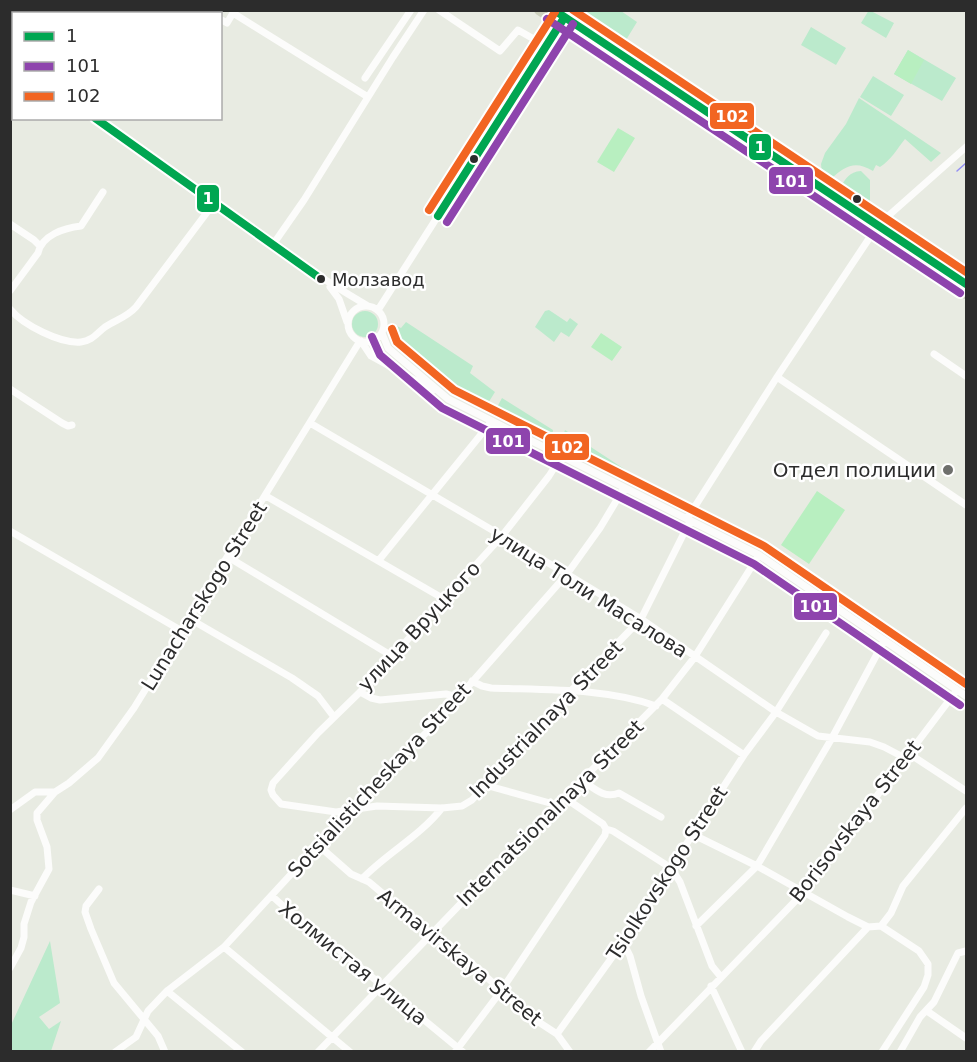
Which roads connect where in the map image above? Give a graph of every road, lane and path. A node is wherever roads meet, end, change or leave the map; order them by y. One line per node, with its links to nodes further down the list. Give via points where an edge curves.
1 (411, 10): 9 (street)
2 (424, 10): 10 (street)
3 (439, 10): 8 (street, via 500,51 518,30)
4 (539, 10): 7 (highway)
5 (553, 10): 7 (highway)
6 (222, 20): 10 (street, via 227,23 233,14)
7 (562, 21): 8 (street); 16 (highway)
8 (546, 46): 25 (street)
9 (365, 78)
10 (368, 96): 18 (street)
11 (97, 120): 14 (street)
12 (966, 147): 16 (street, Industrialnaya Street)
13 (103, 192): 17 (street, via 81,226 55,233)
14 (214, 203): 18 (street); 24 (street, via 128,316 92,339 74,342 32,328)
15 (10, 224): 17 (street)
16 (876, 229): 20 (highway); 22 (highway); 31 (street, Industrialnaya Street)
17 (40, 246): 21 (street)
18 (272, 246): 19 (street)
19 (321, 279): 23 (street); 26 (street, via 339,298)
20 (966, 284)
21 (10, 291)
22 (966, 294)
23 (368, 306): 25 (street); 26 (street, via 354,311)
24 (10, 309)
25 (378, 310): 27 (street, via 384,323)
26 (348, 325): 28 (street)
27 (382, 333): 28 (street, via 373,341); 33 (street, via 388,348)
28 (360, 341): 33 (street, via 371,356); 35 (street, Lunacharskogo Street)
29 (934, 354): 30 (street)
30 (966, 376)
31 (777, 377): 41 (street); 42 (street, Industrialnaya Street)
32 (10, 389): 36 (street, via 62,423)
33 (448, 399): 34 (street)
34 (492, 421): 37 (street); 39 (street)
35 (310, 423): 39 (street, улица Толи Масалова); 40 (street, Lunacharskogo Street)
36 (72, 424)
37 (561, 457): 38 (street); 44 (street, улица Вруцкого)
38 (624, 488): 42 (street); 48 (street, Sotsialisticheskaya Street)
39 (432, 495): 44 (street, улица Толи Масалова); 47 (street)
40 (266, 496): 46 (street, Lunacharskogo Street); 47 (street)
41 (966, 505)
42 (688, 520): 45 (street); 51 (street, Industrialnaya Street)
43 (10, 531): 52 (street)
44 (502, 536): 48 (street, улица Толи Масалова); 49 (street, улица Вруцкого)
45 (759, 555): 54 (street); 56 (street, Internatsionalnaya Street)
46 (228, 557): 50 (street, Lunacharskogo Street); 55 (street)
47 (379, 560): 49 (street)
48 (567, 574): 51 (street, улица Толи Масалова); 57 (street, Sotsialisticheskaya Street)
49 (444, 599): 55 (street, улица Вруцкого)
50 (190, 619): 52 (street, Lunacharskogo Street); 66 (street, via 292,678 318,696)
51 (641, 619): 56 (street, улица Толи Масалова); 60 (street, Industrialnaya Street)
52 (183, 630): 74 (street, Lunacharskogo Street, via 98,758)
53 (826, 633): 65 (street, Tsiolkovskogo Street)
54 (884, 641): 58 (street); 67 (street)
55 (392, 656): 59 (street, улица Вруцкого)
56 (694, 658): 63 (street, Internatsionalnaya Street); 65 (street, улица Толи Масалова)
57 (472, 681): 60 (street, via 492,688); 62 (street, Sotsialisticheskaya Street)
58 (957, 690): 61 (street); 69 (street, Borisovskaya Street)
59 (360, 692): 62 (street, via 380,700 446,694); 66 (street, улица Вруцкого)
60 (570, 692): 64 (street, via 603,693); 71 (street, Industrialnaya Street)
61 (966, 696)
62 (458, 697): 80 (street, Sotsialisticheskaya Street)
63 (662, 699): 64 (street, Internatsionalnaya Street); 68 (street)
64 (656, 706): 70 (street, Internatsionalnaya Street)
65 (776, 712): 67 (street, улица Толи Масалова, via 818,736); 68 (street, Tsiolkovskogo Street)
66 (334, 717): 72 (street, улица Вруцкого, via 273,783)
67 (832, 738): 69 (street, улица Толи Масалова, via 870,741); 85 (street)
68 (744, 755): 83 (street, Tsiolkovskogo Street)
69 (907, 756): 73 (street, улица Толи Масалова); 90 (street, Borisovskaya Street)
70 (582, 780): 75 (street, Internatsionalnaya Street); 81 (street, via 603,794 619,793)
71 (485, 785): 76 (street); 77 (street, Industrialnaya Street, via 462,806)
72 (271, 790): 80 (street, Industrialnaya Street, via 281,804)
73 (966, 791)
74 (55, 792): 79 (street, Lunacharskogo Street, via 35,792); 91 (street, via 37,813 49,869)
75 (565, 798): 76 (street, Internatsionalnaya Street); 82 (street)
76 (558, 805): 96 (street, Internatsionalnaya Street)
77 (442, 808): 80 (street, Industrialnaya Street, via 377,807); 87 (street, via 433,820)
78 (966, 808): 94 (street, via 903,886)
79 (10, 810)
80 (350, 811): 84 (street, Sotsialisticheskaya Street)
81 (661, 817)
82 (606, 829): 86 (street); 105 (street)
83 (692, 834): 85 (street); 86 (street, Tsiolkovskogo Street)
84 (318, 845): 87 (street, Armavirskaya Street); 92 (street, Sotsialisticheskaya Street)
85 (757, 866): 90 (street); 93 (street)
86 (671, 867): 93 (street); 97 (street, Tsiolkovskogo Street)
87 (362, 879): 96 (street, Armavirskaya Street)
88 (99, 889): 107 (street, via 86,906 88,921 114,983)
89 (10, 890): 91 (street)
90 (804, 892): 95 (street); 101 (street, Borisovskaya Street)
91 (35, 896): 100 (street, via 24,924 21,948)
92 (272, 896): 98 (street, Sotsialisticheskaya Street); 102 (street, Холмистая улица)
93 (696, 926): 101 (street, via 712,966)
94 (881, 926): 95 (street); 123 (street, via 919,951 928,964 924,987)
95 (868, 927): 122 (street)
96 (431, 934): 102 (street, Internatsionalnaya Street); 105 (street, Armavirskaya Street, via 468,960)
97 (623, 942): 108 (street, Tsiolkovskogo Street); 111 (street)
98 (224, 947): 104 (street, Sotsialisticheskaya Street); 109 (street)
99 (966, 951): 106 (street, via 958,953)
100 (10, 968)
101 (721, 977): 103 (street, Borisovskaya Street)
102 (381, 986): 109 (street, Internatsionalnaya Street); 112 (street, Холмистая улица)
103 (711, 986): 111 (street, Borisovskaya Street); 121 (street)
104 (167, 991): 107 (street, Sotsialisticheskaya Street); 115 (street)
105 (501, 991): 108 (street, Armavirskaya Street); 112 (street)
106 (927, 1011): 110 (street); 124 (street)
107 (143, 1020): 113 (street, Sotsialisticheskaya Street, via 136,1037); 114 (street, via 158,1036)
108 (557, 1034): 118 (street, Armavirskaya Street)
109 (333, 1037): 116 (street, Internatsionalnaya Street); 117 (street)
110 (966, 1038)
111 (658, 1042): 119 (street, Borisovskaya Street); 120 (street)
112 (459, 1050)
113 (115, 1052)
114 (165, 1052)
115 (242, 1052)
116 (318, 1052)
117 (350, 1052)
118 (570, 1052)
119 (649, 1052)
120 (661, 1052)
121 (742, 1052)
122 (754, 1052)
123 (882, 1052)
124 (900, 1052)

